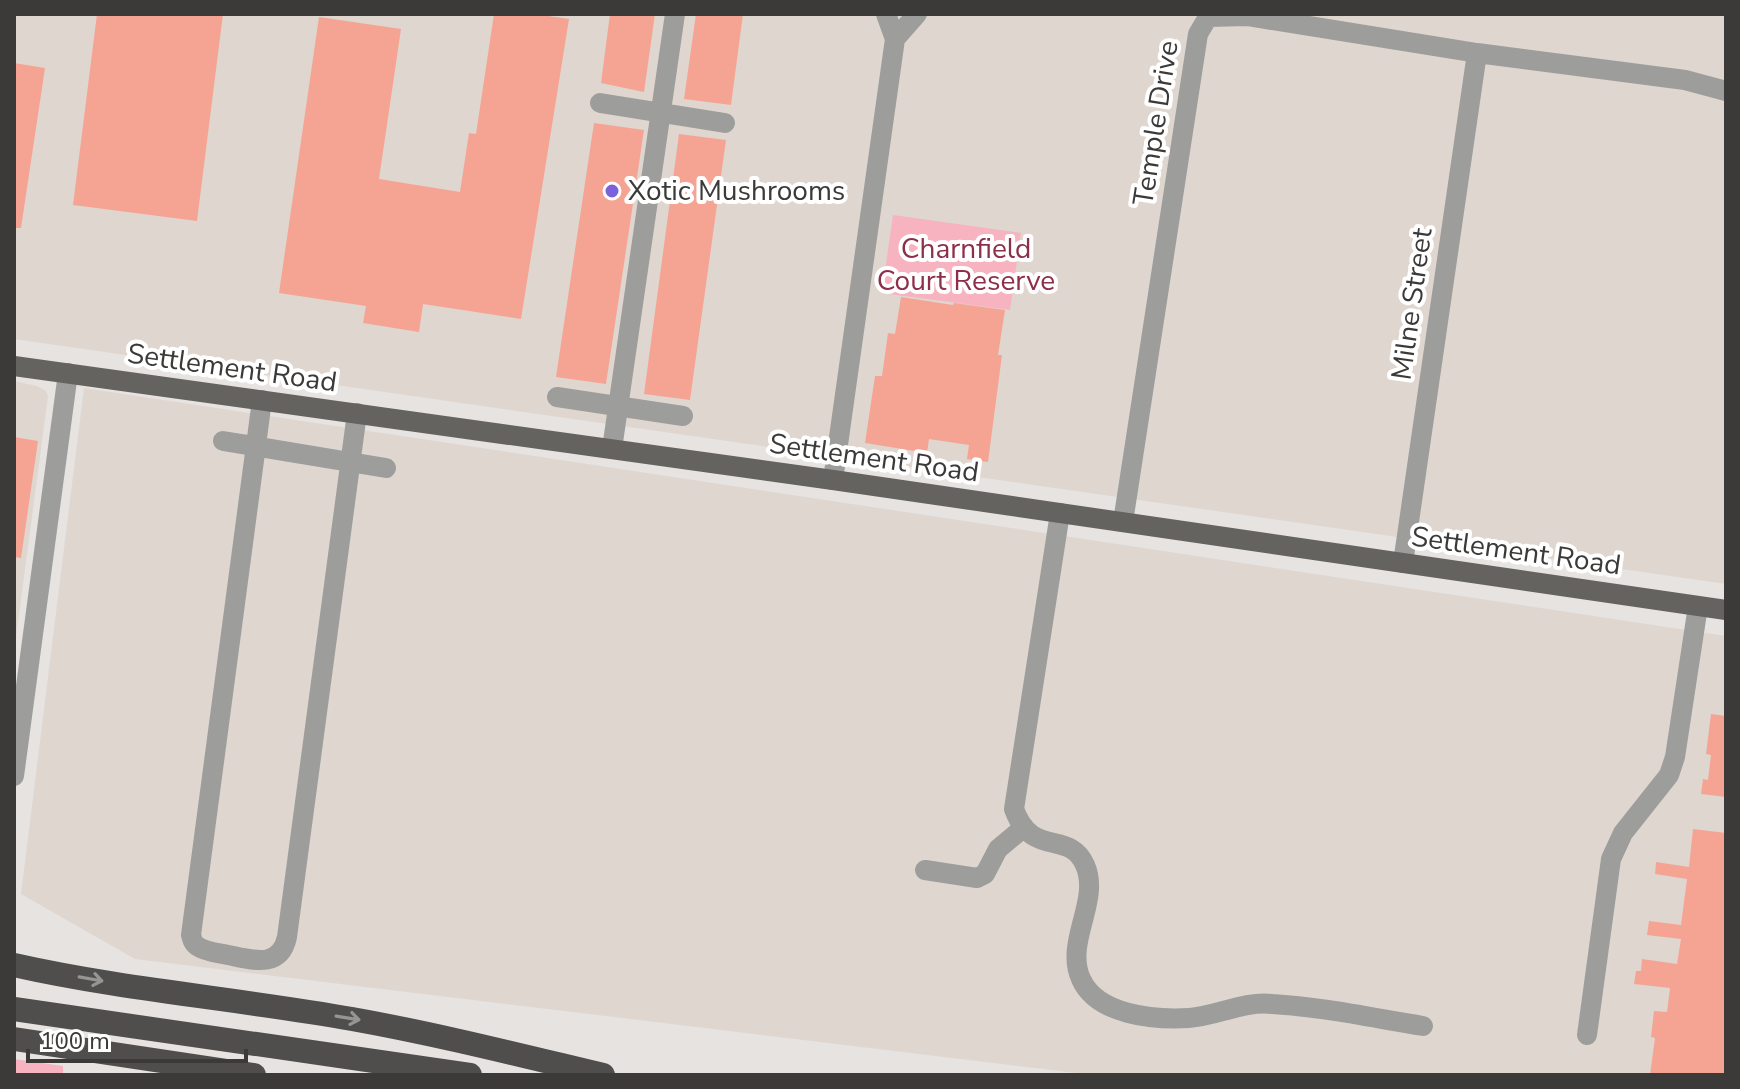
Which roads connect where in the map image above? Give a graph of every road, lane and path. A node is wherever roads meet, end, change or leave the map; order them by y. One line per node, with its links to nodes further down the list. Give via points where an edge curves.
1 (675, 14): 8 (street)
2 (886, 14): 4 (street)
3 (917, 14): 4 (street)
4 (895, 39): 22 (street)
5 (1477, 53): 6 (street, Temple Drive, via 1685,80); 24 (street, Temple Drive, via 1247,16 1208,17 1198,34); 25 (street, Milne Street)
6 (1726, 91)
7 (600, 103): 8 (street)
8 (661, 113): 9 (street); 14 (street)
9 (725, 123)
10 (14, 366): 11 (main road, Settlement Road)
11 (68, 373): 13 (main road, Settlement Road); 28 (street, via 54,416)
12 (557, 397): 14 (street)
13 (262, 400): 15 (main road, Settlement Road); 18 (street)
14 (619, 407): 16 (street); 19 (street)
15 (357, 413): 19 (main road, Settlement Road); 20 (street)
16 (683, 416)
17 (223, 441): 18 (street)
18 (255, 447): 20 (street); 20 (street, via 191,935 201,949 256,960 278,955 287,937)
19 (612, 449): 22 (main road, Settlement Road)
20 (350, 462): 21 (street)
21 (386, 468)
22 (833, 480): 23 (main road, Settlement Road)
23 (1060, 513): 24 (main road, Settlement Road); 29 (street, via 1014,809)
24 (1123, 522): 25 (main road, Settlement Road)
25 (1403, 563): 26 (main road, Settlement Road)
26 (1698, 606): 27 (main road, Settlement Road); 34 (street, via 1669,775 1623,833 1611,859)
27 (1726, 610)
28 (14, 776)
29 (1022, 829): 30 (street, via 998,849 985,874 977,878); 33 (street, via 1070,848 1084,863 1088,891 1076,960 1081,980 1102,1004 1126,1013 1190,1018 1275,1004)
30 (925, 870)
31 (14, 965): 38 (highway, one-way to 38, via 350,1018)
32 (14, 1009): 37 (highway)
33 (1423, 1026)
34 (1587, 1035)
35 (14, 1039): 36 (highway)
36 (254, 1075)
37 (470, 1075)
38 (603, 1075)

